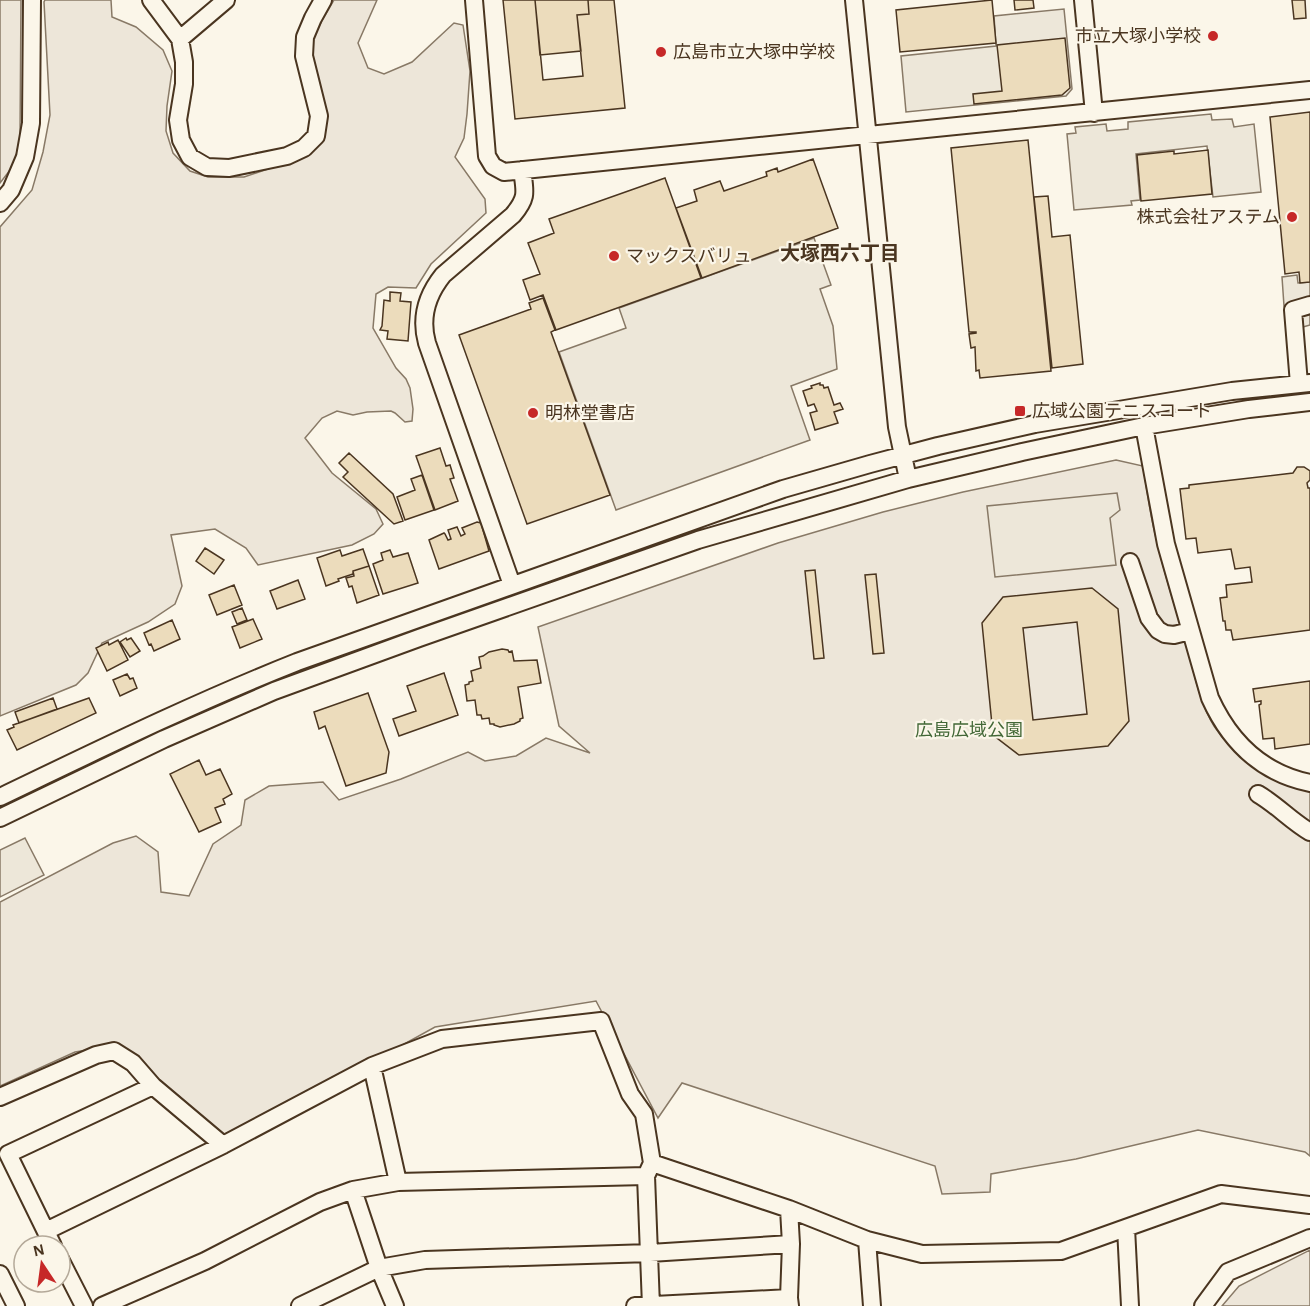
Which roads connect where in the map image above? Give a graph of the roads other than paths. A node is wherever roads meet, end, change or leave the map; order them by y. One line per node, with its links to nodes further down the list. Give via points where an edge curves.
1 (32, 0): 13 (street, via 31,123 25,157 12,190)
2 (151, 0): 8 (street)
3 (226, 0): 8 (street)
4 (323, 0): 8 (street, via 304,37 304,56 319,116 316,136 304,148 287,156 229,168 207,167 189,158 178,120 184,84)
5 (474, 0): 12 (street, via 487,156 493,166 504,172)
6 (854, 0): 11 (street)
7 (1083, 0): 10 (street)
8 (180, 39)
9 (1310, 90): 10 (street)
10 (1094, 113): 11 (street)
11 (867, 135): 12 (street); 18 (street)
12 (522, 171): 21 (street, via 522,204 435,284 424,320 427,343)
13 (0, 203)
14 (1310, 305): 15 (street, via 1293,310)
15 (1305, 383): 18 (street, via 1232,391 1035,424)
16 (1310, 402): 17 (street)
17 (1144, 426): 19 (street); 22 (street, via 1166,543)
18 (903, 455): 19 (street); 21 (street, via 783,489)
19 (908, 479): 26 (street, via 698,540 322,673 195,725)
20 (1130, 562): 22 (street, via 1149,618 1158,630 1174,635)
21 (512, 585): 25 (street, via 258,677)
22 (1190, 631): 23 (street, via 1210,698 1235,741 1256,760)
23 (1310, 783)
24 (1258, 794): 27 (street)
25 (0, 797)
26 (0, 818)
27 (1310, 832)
28 (372, 1066): 31 (street); 32 (street, via 442,1039 601,1021 630,1094 644,1114); 33 (street)
29 (153, 1086): 30 (street, via 133,1063 114,1051 96,1055); 31 (street); 38 (street, via 8,1154)
30 (0, 1097)
31 (223, 1145): 38 (street)
32 (649, 1169): 33 (street); 36 (street); 43 (street)
33 (398, 1182): 34 (street)
34 (353, 1190): 44 (street); 50 (street)
35 (1310, 1205): 37 (street, via 1221,1194)
36 (789, 1209): 41 (street); 42 (street)
37 (1126, 1228): 41 (street, via 1061,1251 922,1254); 55 (street)
38 (46, 1231): 39 (street)
39 (47, 1234)
40 (1310, 1238): 56 (street, via 1228,1272)
41 (867, 1240): 54 (street)
42 (791, 1244): 43 (street); 47 (street)
43 (650, 1253): 44 (street, via 425,1260); 53 (street)
44 (379, 1268): 51 (street); 52 (street)
45 (0, 1274): 48 (street)
46 (72, 1282): 49 (street)
47 (789, 1302): 53 (street)
48 (15, 1306)
49 (84, 1306)
50 (102, 1306)
51 (300, 1306)
52 (395, 1306)
53 (646, 1306)
54 (872, 1306)
55 (1130, 1306)
56 (1203, 1306)

